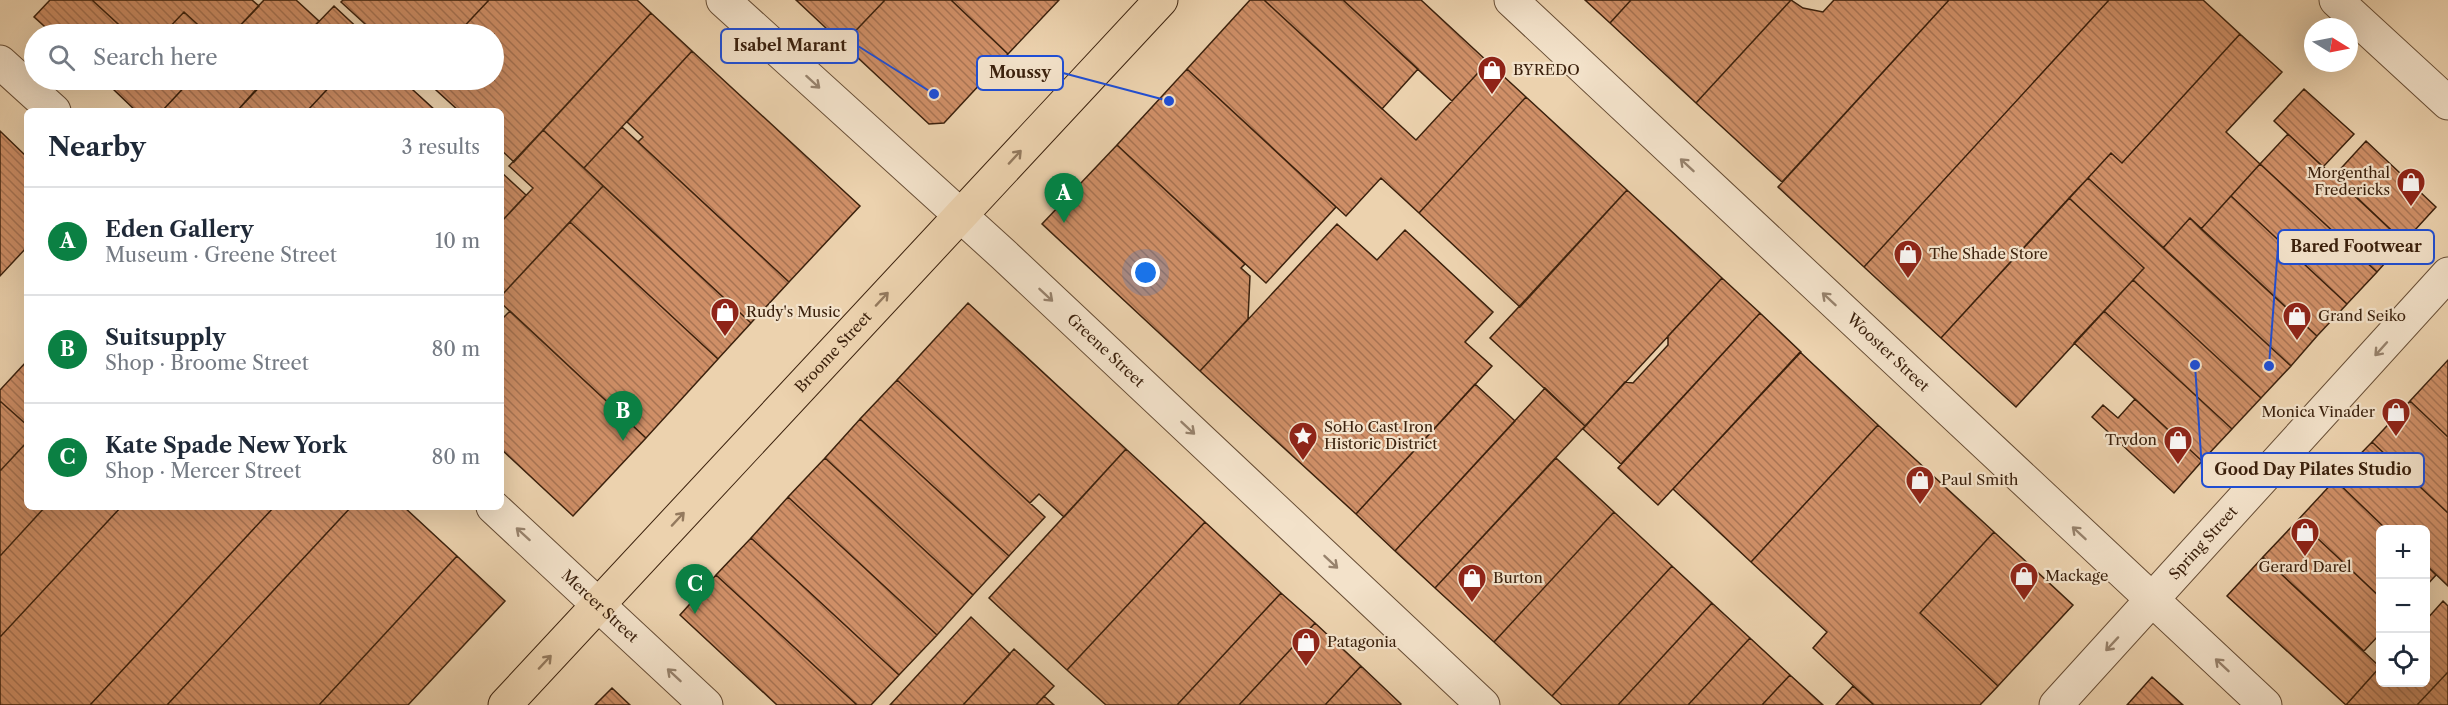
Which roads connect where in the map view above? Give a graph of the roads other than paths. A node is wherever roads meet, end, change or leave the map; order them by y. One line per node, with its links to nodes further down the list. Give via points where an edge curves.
1 (723, 0): 10 (street, Greene Street, one-way to 10)
2 (1161, 0): 10 (main road, Broome Street, one-way to 2)
3 (1511, 0): 13 (street, Wooster Street, one-way to 3)
4 (2336, 0): 8 (street)
5 (0, 62): 6 (street)
6 (24, 84)
7 (31, 90): 9 (street)
8 (2448, 104)
9 (51, 108)
10 (960, 215): 14 (main road, Broome Street, one-way to 10); 17 (street, Greene Street, one-way to 17)
11 (2448, 274): 13 (street, Spring Street, one-way to 13)
12 (496, 510): 14 (street, Mercer Street, one-way to 12)
13 (2152, 601): 18 (street, Spring Street, one-way to 18); 19 (street, Wooster Street, one-way to 13)
14 (600, 604): 15 (main road, Broome Street, one-way to 14); 16 (street, Mercer Street, one-way to 14)
15 (506, 705)
16 (706, 705)
17 (1484, 705)
18 (2056, 705)
19 (2265, 705)

